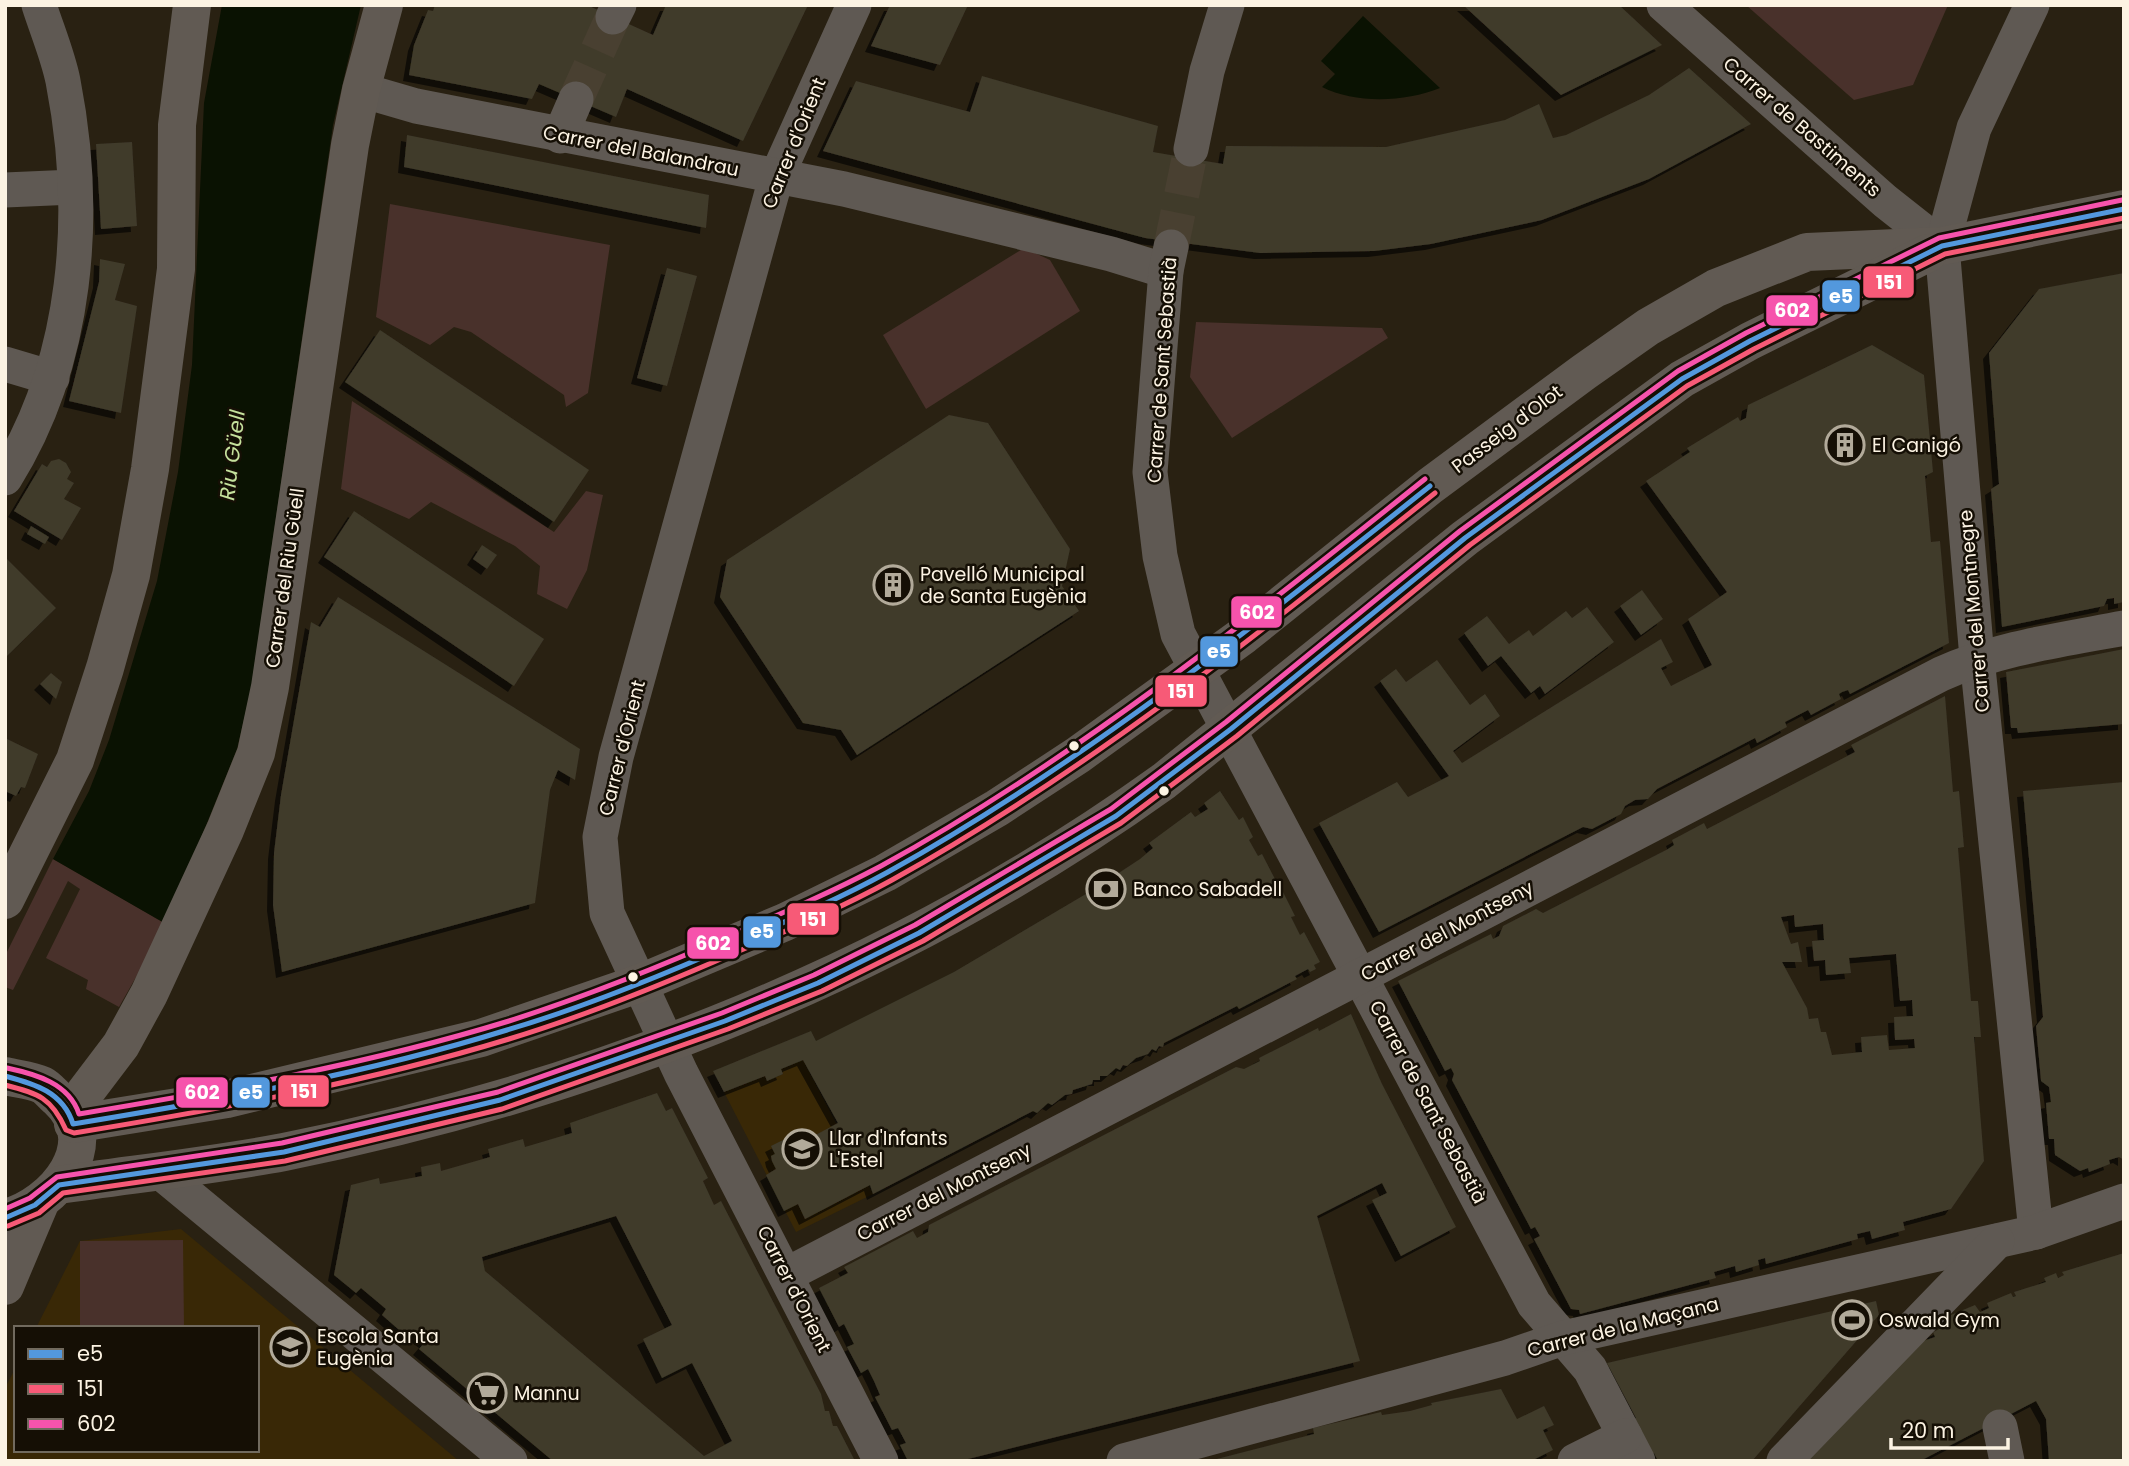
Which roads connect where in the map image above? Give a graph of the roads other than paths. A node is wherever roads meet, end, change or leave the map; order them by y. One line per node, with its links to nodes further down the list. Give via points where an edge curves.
1 (39, 5): 13 (street, via 63,80)
2 (192, 5): 25 (main road, via 177,125 176,269 131,575 75,760)
3 (384, 5): 8 (main road, Carrer del Riu Güell)
4 (854, 5): 12 (street, Carrer d'Orient)
5 (1227, 5): 11 (street)
6 (1664, 5): 16 (street, Carrer de Bastiments)
7 (2032, 5): 16 (street, Carrer del Montnegre, via 1974,128)
8 (361, 90): 10 (street, Carrer del Balandrau); 30 (main road, Carrer del Riu Güell, via 270,687 256,752 149,994)
9 (576, 100): 10 (street)
10 (561, 136): 12 (street, Carrer del Balandrau)
11 (1191, 149)
12 (776, 178): 17 (street, Carrer del Balandrau, via 844,189 1111,254); 27 (street, Carrer d'Orient, via 688,490 600,837 607,912)
13 (74, 187): 14 (street); 19 (street, via 72,280)
14 (5, 190)
15 (2124, 209): 16 (main road, Passeig d'Olot)
16 (1942, 246): 22 (street, Carrer del Montnegre); 23 (main road, Passeig d'Olot, via 1807,252 1716,288 1659,320 1430,486 1244,635); 24 (main road, Passeig d'Olot, via 1682,379 1465,538)
17 (1168, 259): 23 (street, Carrer de Sant Sebastià, via 1150,472 1160,556 1178,634)
18 (5, 364): 19 (street)
19 (51, 378): 20 (street)
20 (5, 478)
21 (2124, 628): 22 (street, Carrer del Montseny)
22 (1977, 658): 26 (street, Carrer del Montseny); 35 (street, Carrer del Montnegre)
23 (1197, 667): 24 (street, Carrer de Sant Sebastià); 27 (main road, Passeig d'Olot, via 1078,755 886,873)
24 (1231, 729): 26 (street, Carrer de Sant Sebastià); 28 (main road, Passeig d'Olot, via 1116,816 919,933 818,983)
25 (5, 900)
26 (1362, 975): 37 (street, Carrer del Montseny); 39 (street, Carrer de Sant Sebastià, via 1534,1304)
27 (638, 984): 28 (street, Carrer d'Orient); 30 (main road, Passeig d'Olot, via 481,1038 227,1099)
28 (666, 1042): 31 (main road, Passeig d'Olot, via 500,1100 284,1152); 37 (street, Carrer d'Orient)
29 (5, 1076): 30 (main road, via 43,1085)
30 (72, 1117): 32 (main road, via 77,1147 69,1172)
31 (159, 1171): 32 (main road, Passeig d'Olot); 41 (street)
32 (50, 1194): 34 (main road, Passeig d'Olot, via 21,1214); 38 (main road)
33 (2124, 1201): 35 (street, Carrer de la Maçana)
34 (5, 1218)
35 (2036, 1232): 36 (street, Carrer de la Maçana)
36 (1997, 1241): 39 (street, Carrer de la Maçana); 45 (street)
37 (786, 1275): 42 (street, Carrer d'Orient)
38 (5, 1286)
39 (1563, 1338): 40 (street, Carrer de Sant Sebastià, via 1590,1369); 43 (street, Carrer de la Maçana)
40 (1631, 1449): 44 (street)
41 (510, 1461)
42 (881, 1461)
43 (1124, 1461)
44 (1575, 1461)
45 (1784, 1461)

